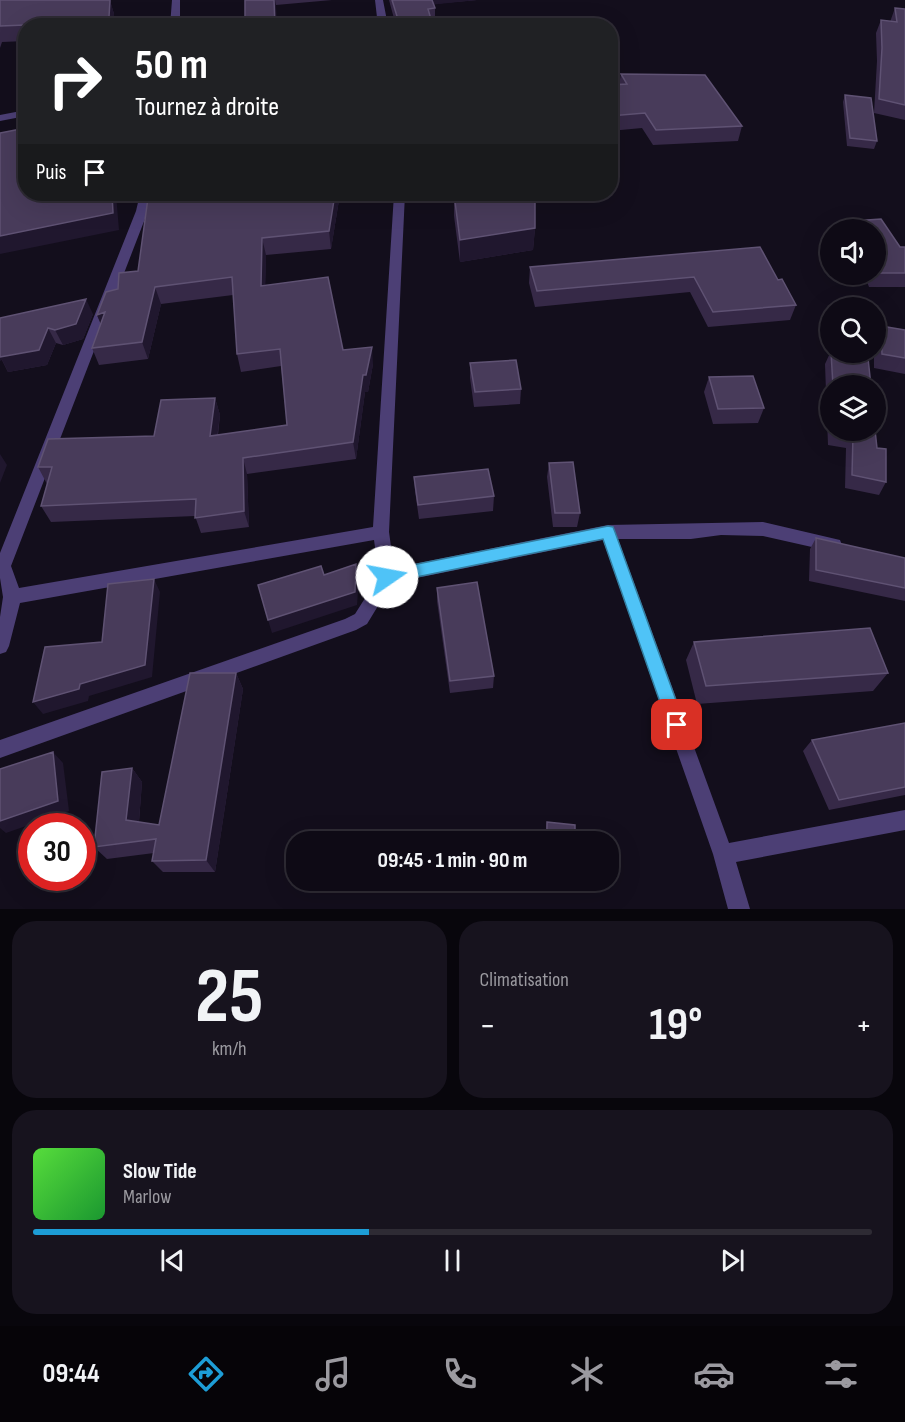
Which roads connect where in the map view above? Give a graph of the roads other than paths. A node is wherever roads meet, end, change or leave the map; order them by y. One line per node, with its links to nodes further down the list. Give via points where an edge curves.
1 (176, 0): 3 (street)
2 (379, 0): 4 (street)
3 (175, 18)
4 (382, 18)
5 (18, 115): 6 (street)
6 (0, 118)
7 (147, 201): 12 (street, via 148,210)
8 (400, 201): 9 (street)
9 (381, 532): 13 (street); 14 (street)
10 (608, 532): 11 (street, via 763,529); 13 (street); 18 (street)
11 (850, 549)
12 (1, 566): 14 (street, via 11,580)
13 (387, 577): 16 (street, via 362,619 350,625)
14 (13, 597): 15 (street)
15 (0, 646)
16 (0, 749)
17 (905, 820): 18 (street)
18 (723, 854): 19 (street)
19 (739, 909)

